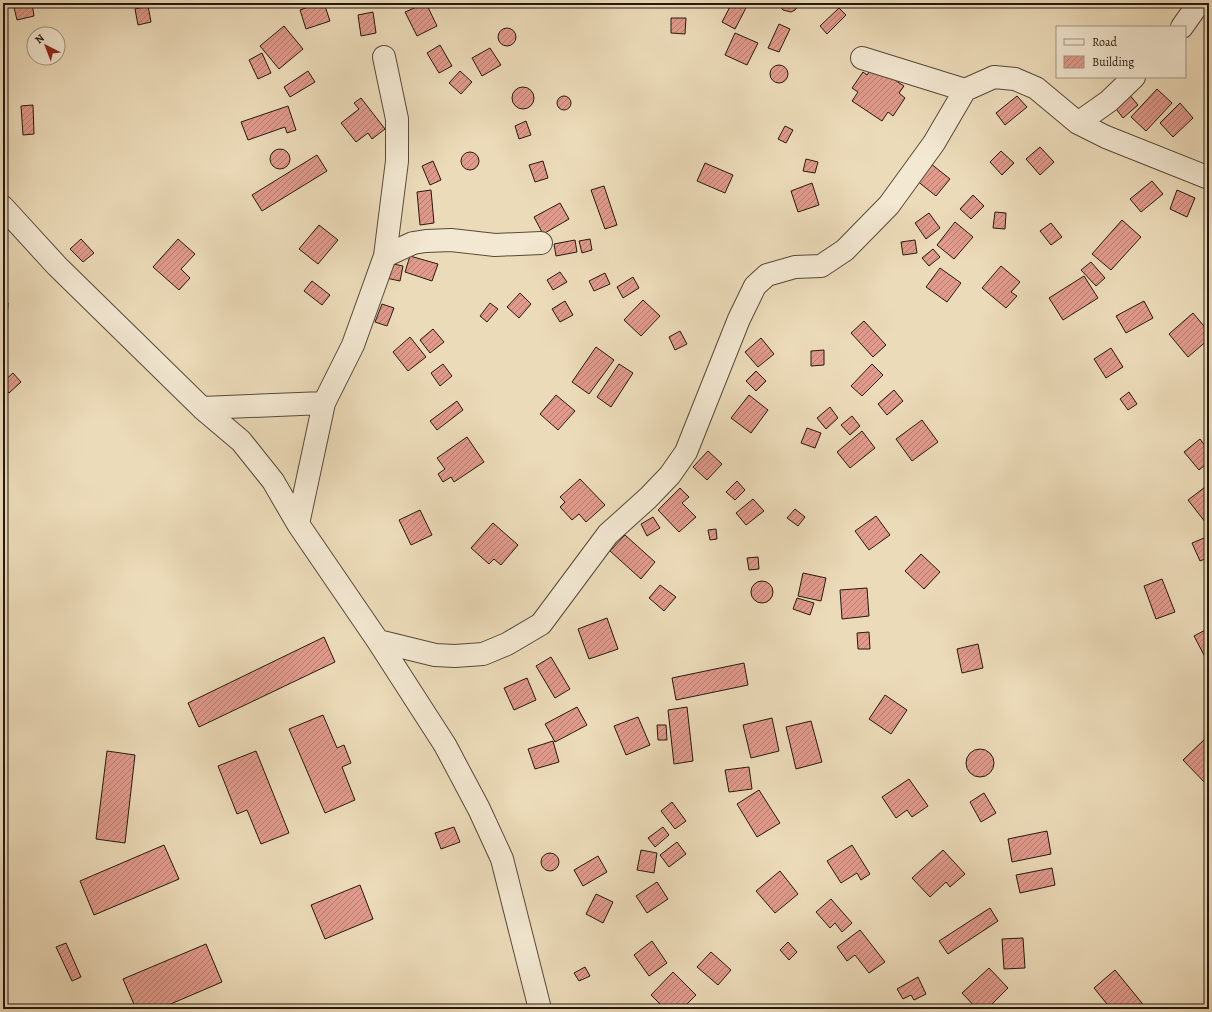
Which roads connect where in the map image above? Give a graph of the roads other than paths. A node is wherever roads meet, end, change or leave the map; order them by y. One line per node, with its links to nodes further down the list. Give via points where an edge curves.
1 (1199, 3): 2 (street)
2 (1183, 26)
3 (384, 57): 11 (street, via 397,119 397,161)
4 (862, 58): 6 (street)
5 (1133, 78): 7 (street, via 1109,101)
6 (965, 90): 7 (street, via 994,78 1015,79 1036,88); 15 (street, via 934,143 893,198 845,250 821,266 795,267 767,275 755,286 736,325 686,452 648,498 608,534 541,624 507,644 483,654 435,655)
7 (1078, 123): 8 (street, via 1106,137)
8 (1209, 178)
9 (3, 207): 13 (street, via 57,266)
10 (541, 243): 11 (street, via 495,245 451,240 426,241 413,243)
11 (385, 256): 12 (street, via 353,346)
12 (324, 403): 13 (street); 14 (street)
13 (202, 408): 14 (street, via 241,441 273,481)
14 (298, 524): 15 (street)
15 (378, 641): 16 (street, via 445,745 502,859)
16 (540, 1009)

